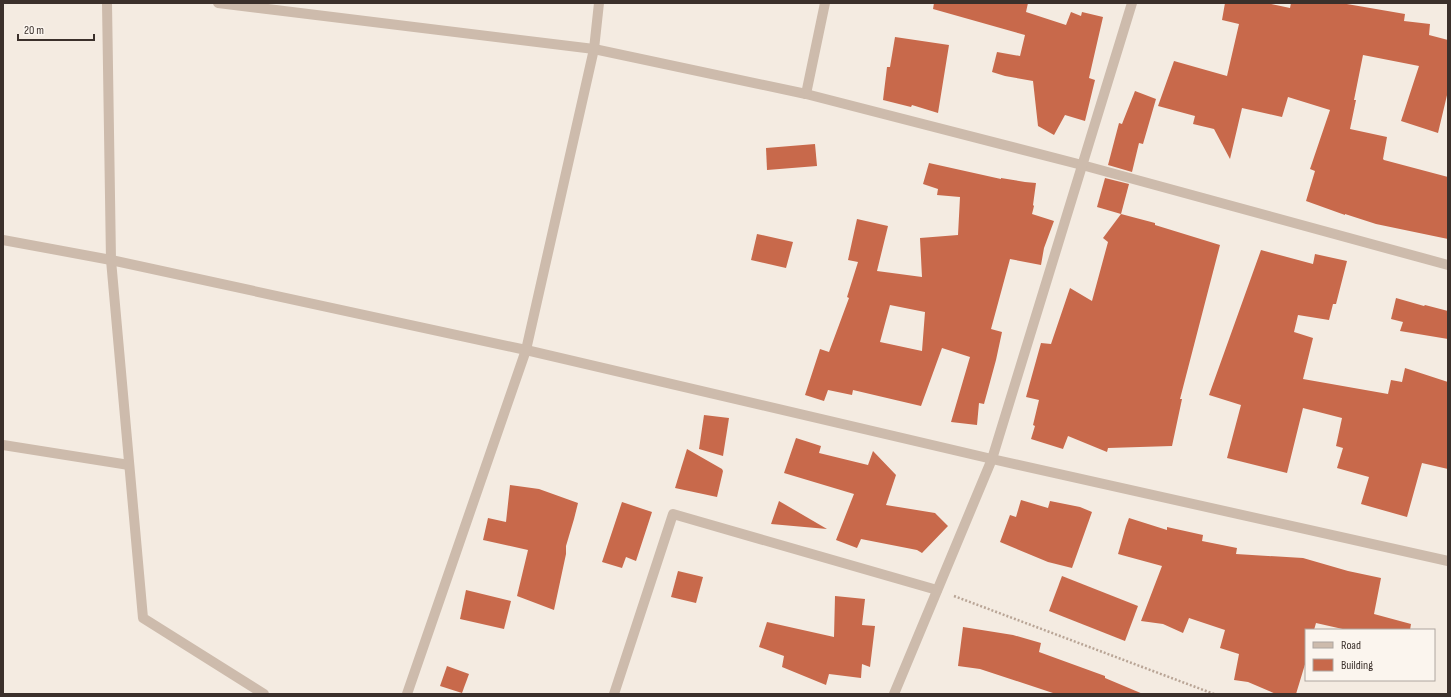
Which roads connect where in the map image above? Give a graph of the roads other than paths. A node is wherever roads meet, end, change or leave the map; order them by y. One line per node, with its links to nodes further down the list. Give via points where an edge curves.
1 (107, 3): 10 (street)
2 (218, 3): 6 (street)
3 (599, 3): 6 (street)
4 (825, 3): 7 (street)
5 (1132, 3): 8 (street)
6 (594, 49): 7 (street); 12 (street)
7 (806, 94): 8 (street)
8 (1082, 166): 11 (street); 14 (street)
9 (3, 240): 10 (street)
10 (111, 260): 12 (street); 15 (street)
11 (1448, 265)
12 (526, 350): 14 (street); 19 (street)
13 (3, 445): 15 (street)
14 (992, 459): 16 (street); 17 (street)
15 (129, 465): 18 (street, via 143,618)
16 (1448, 561)
17 (937, 590): 20 (street, via 673,514); 21 (street)
18 (264, 694)
19 (407, 694)
20 (614, 694)
21 (894, 694)

